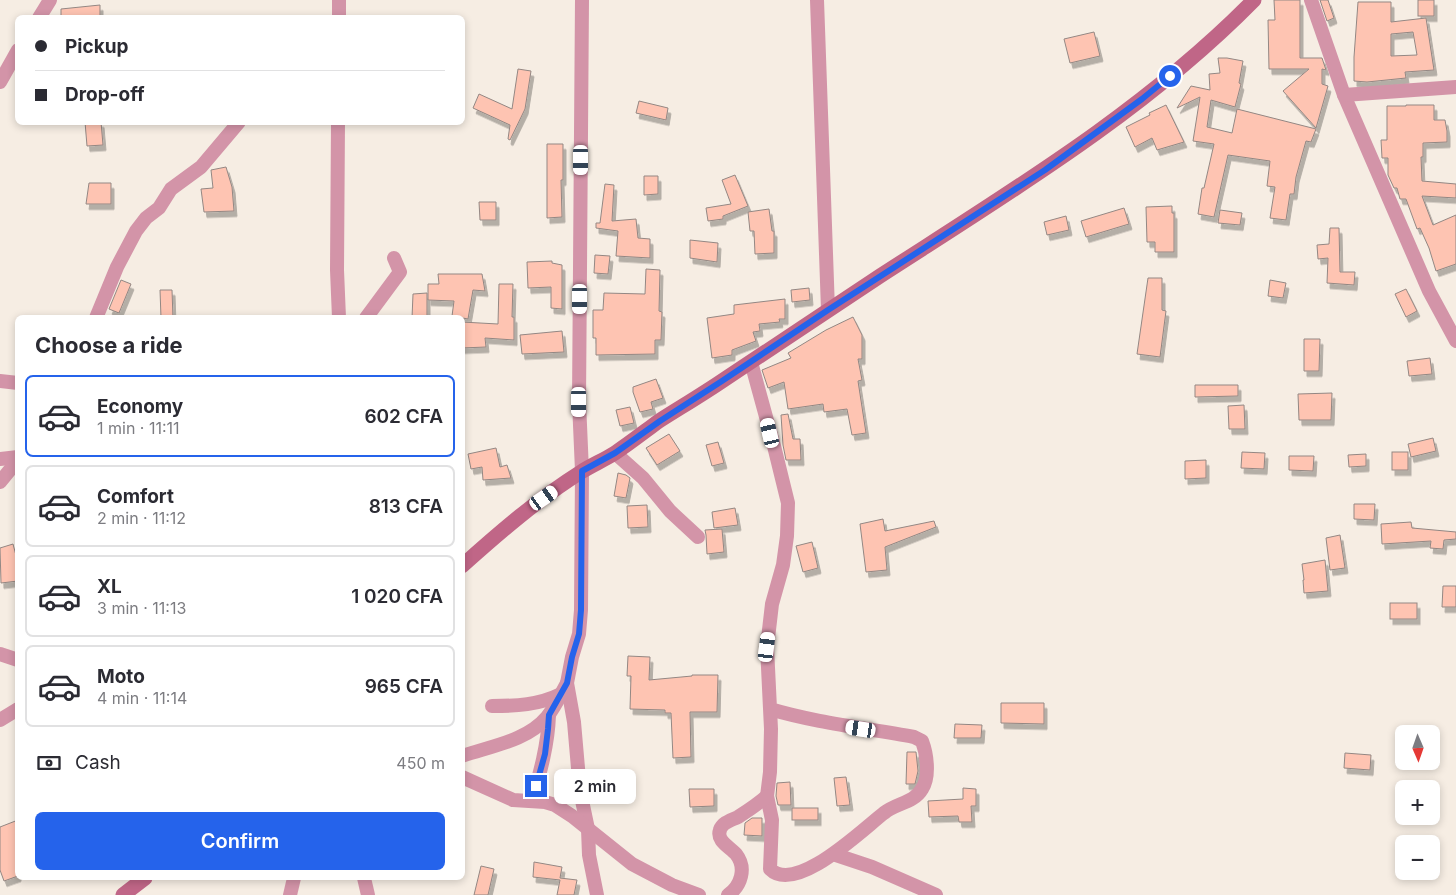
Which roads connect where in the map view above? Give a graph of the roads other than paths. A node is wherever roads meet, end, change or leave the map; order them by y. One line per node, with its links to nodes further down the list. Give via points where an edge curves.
1 (50, 0): 7 (street)
2 (339, 0): 8 (street)
3 (582, 0): 28 (street, via 579,424)
4 (817, 0): 16 (street)
5 (1254, 0): 16 (street, via 1185,65 1045,170)
6 (1311, 0): 12 (street)
7 (40, 15)
8 (339, 15)
9 (15, 55): 10 (street)
10 (0, 82)
11 (1456, 87): 12 (street)
12 (1344, 95): 20 (street, via 1429,291)
13 (236, 125): 17 (street, via 201,167 171,189 159,208 136,231)
14 (338, 125): 18 (street)
15 (394, 258): 19 (street, via 400,272)
16 (828, 310): 21 (street)
17 (97, 315)
18 (339, 315)
19 (368, 315)
20 (1456, 341)
21 (751, 362): 24 (street); 36 (street, via 788,503 783,565 772,604 767,647)
22 (0, 381): 23 (street)
23 (15, 384)
24 (615, 453): 28 (street); 30 (street)
25 (0, 459): 26 (street)
26 (15, 459)
27 (15, 463): 29 (street)
28 (582, 471): 31 (street, via 500,532); 34 (street, via 581,610 579,634)
29 (0, 482)
30 (698, 538)
31 (465, 563)
32 (0, 654): 33 (street)
33 (15, 659)
34 (564, 688): 35 (street, via 550,699 533,704); 38 (street); 44 (street, via 574,722 576,761)
35 (492, 706)
36 (770, 709): 42 (street); 45 (street, via 922,741 927,767 921,792 884,812)
37 (15, 711): 39 (street)
38 (549, 715): 40 (street, via 523,736); 43 (street, via 545,754)
39 (0, 720)
40 (465, 755)
41 (465, 779): 43 (street, via 513,800)
42 (767, 796): 45 (street, via 772,820 770,869 773,874 794,880); 54 (street, via 720,828 721,840 736,855 741,870 739,884)
43 (532, 801): 44 (street, via 555,805)
44 (588, 829): 52 (street); 53 (street, via 632,864)
45 (836, 855): 55 (street)
46 (142, 880): 49 (street)
47 (294, 880): 50 (street)
48 (364, 880): 51 (street)
49 (123, 895)
50 (290, 895)
51 (368, 895)
52 (597, 895)
53 (699, 895)
54 (728, 895)
55 (936, 895)

